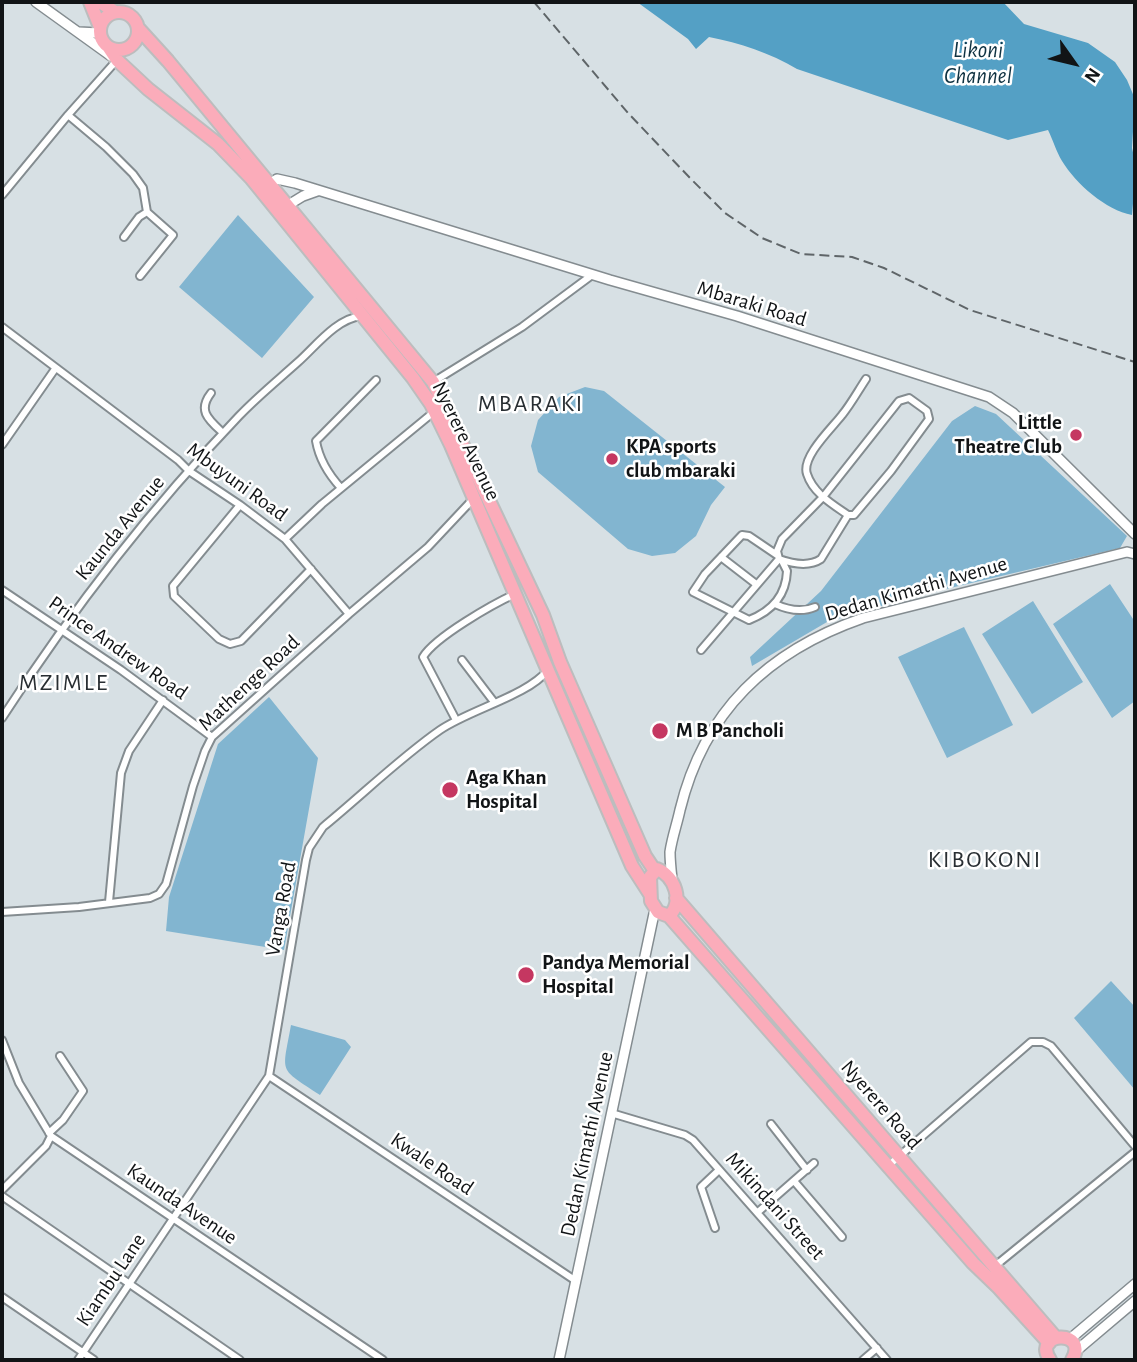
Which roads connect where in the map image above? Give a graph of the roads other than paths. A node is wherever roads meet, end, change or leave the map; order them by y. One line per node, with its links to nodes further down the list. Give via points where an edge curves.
1 (36, 2): 7 (street)
2 (90, 2): 6 (highway)
3 (100, 2): 4 (highway)
4 (115, 12): 5 (highway, via 129,15); 6 (highway)
5 (138, 28): 8 (highway, via 132,45 121,51); 11 (highway, Nyerere Avenue)
6 (99, 30): 7 (street); 8 (highway)
7 (77, 32): 9 (street)
8 (109, 48): 9 (highway, Nyerere Avenue)
9 (117, 60): 10 (street); 11 (highway, Nyerere Avenue)
10 (68, 115): 13 (street); 15 (street, via 133,174 143,188)
11 (265, 187): 12 (street, Mbaraki Road, via 277,179); 14 (highway, Nyerere Avenue)
12 (317, 191): 14 (street); 17 (street, Mbaraki Road)
13 (2, 195)
14 (283, 209): 19 (highway, Nyerere Avenue)
15 (147, 212): 16 (street); 18 (street, via 173,235)
16 (124, 237)
17 (592, 275): 28 (street, via 522,327); 41 (street, Mbaraki Road, via 989,397 1013,413)
18 (140, 276)
19 (356, 298): 20 (highway, Nyerere Avenue); 21 (street, Kaunda Avenue)
20 (368, 312): 21 (street, Kaunda Avenue); 24 (highway, Nyerere Avenue); 25 (highway, Nyerere Avenue)
21 (345, 320): 31 (street, Kaunda Avenue)
22 (2, 327): 23 (street, Mbuyuni Road)
23 (55, 369): 32 (street); 33 (street, Mbuyuni Road)
24 (424, 369): 25 (highway); 28 (highway, Nyerere Avenue)
25 (413, 378): 30 (highway, Nyerere Avenue)
26 (866, 379): 36 (street, via 807,460 806,473)
27 (376, 380): 35 (street, via 316,441)
28 (433, 382): 30 (highway, Nyerere Avenue)
29 (211, 393): 31 (street, via 205,411)
30 (440, 408): 34 (highway, Nyerere Avenue); 35 (street, Mbuyuni Road); 37 (highway, Nyerere Avenue)
31 (223, 433): 33 (street, Kaunda Avenue)
32 (2, 445)
33 (189, 471): 38 (street, Mbuyuni Road); 55 (street, Kaunda Avenue)
34 (483, 487): 37 (street, Mathenge Road); 54 (highway, Nyerere Avenue)
35 (341, 488): 42 (street, Mbuyuni Road)
36 (823, 496): 40 (street); 40 (street, via 899,401 913,399 929,419 867,501 854,515); 45 (street, via 782,539)
37 (474, 498): 39 (highway, Nyerere Avenue); 53 (street, Mathenge Road, via 428,547)
38 (240, 505): 42 (street, Mbuyuni Road); 46 (street, via 173,586 177,600 219,639 230,644 241,641)
39 (481, 515): 49 (highway, Nyerere Avenue); 54 (highway)
40 (848, 515): 45 (street, via 817,562)
41 (1135, 532): 43 (street, Dedan Kimathi Avenue)
42 (285, 539): 46 (street)
43 (1131, 553): 71 (street, Dedan Kimathi Avenue, via 863,618 797,647 756,678 713,727 690,775)
44 (721, 557): 45 (street, via 742,535); 47 (street); 52 (street, via 693,592)
45 (779, 559): 47 (street); 50 (street, via 788,571)
46 (311, 569): 53 (street)
47 (757, 584): 52 (street)
48 (2, 590): 55 (street, Prince Andrew Road)
49 (515, 594): 58 (highway, Nyerere Avenue); 67 (street, via 488,606 424,657)
50 (775, 604): 51 (street, via 794,610); 52 (street, via 749,620)
51 (814, 607)
52 (732, 612): 56 (street)
53 (349, 614): 68 (street, Mathenge Road)
54 (543, 615): 58 (highway, Nyerere Avenue)
55 (61, 630): 62 (street, Prince Andrew Road); 66 (street, Kaunda Avenue)
56 (701, 650)
57 (462, 660): 63 (street)
58 (554, 666): 59 (highway, Nyerere Avenue); 60 (street, Vanga Road); 61 (highway, Nyerere Avenue)
59 (567, 679): 61 (street); 64 (highway, Nyerere Avenue)
60 (538, 681): 61 (street); 63 (street, Vanga Road)
61 (554, 684): 65 (highway, Nyerere Avenue)
62 (163, 700): 68 (street, Prince Andrew Road); 76 (street, via 129,751 121,773)
63 (494, 702): 67 (street, Vanga Road)
64 (579, 707): 65 (highway); 69 (highway, Nyerere Avenue)
65 (566, 713): 70 (highway, Nyerere Avenue)
66 (2, 718)
67 (456, 720): 86 (street, Vanga Road, via 315,837 306,860)
68 (212, 737): 76 (street, Mathenge Road, via 163,889 150,898)
69 (615, 788): 70 (highway); 72 (highway, Nyerere Avenue, via 645,856)
70 (602, 796): 74 (highway, Nyerere Avenue, via 632,866)
71 (670, 852): 72 (street); 73 (street)
72 (656, 870): 73 (highway); 74 (highway, via 650,877)
73 (672, 879): 75 (highway)
74 (650, 894): 78 (highway, Nyerere Avenue)
75 (676, 898): 78 (highway, via 676,909); 79 (highway, Nyerere Road)
76 (109, 902): 77 (street, Mathenge Road)
77 (2, 912)
78 (663, 914): 80 (highway, Nyerere Road); 87 (street, Dedan Kimathi Avenue, via 649,935)
79 (772, 1008): 80 (highway); 81 (highway, Nyerere Road)
80 (759, 1018): 82 (highway, Nyerere Road)
81 (784, 1022): 82 (highway); 92 (highway, Nyerere Road)
82 (771, 1032): 94 (highway, Nyerere Road)
83 (2, 1041): 85 (street, Kaunda Avenue)
84 (60, 1056): 89 (street, via 83,1091)
85 (4, 1058): 89 (street, Kaunda Avenue)
86 (269, 1076): 101 (street, Vanga Road); 107 (street, Kwale Road)
87 (611, 1114): 95 (street, Mikindani Street, via 685,1135); 107 (street, Dedan Kimathi Avenue)
88 (771, 1124): 96 (street)
89 (50, 1134): 98 (street, via 46,1146); 101 (street, Kaunda Avenue)
90 (1135, 1146): 92 (street, via 1051,1046 1031,1042)
91 (1135, 1152): 106 (street)
92 (900, 1156): 94 (street); 104 (highway, Nyerere Road)
93 (814, 1163): 96 (street)
94 (888, 1166): 105 (highway, Nyerere Road)
95 (719, 1170): 100 (street, Mikindani Street); 102 (street, via 701,1187)
96 (807, 1170): 97 (street)
97 (794, 1181): 100 (street); 103 (street)
98 (2, 1191)
99 (2, 1196): 108 (street)
100 (758, 1212): 113 (street, Mikindani Street)
101 (173, 1219): 108 (street, Kiambu Lane); 120 (street, Kaunda Avenue)
102 (715, 1228)
103 (842, 1237)
104 (985, 1254): 105 (highway); 106 (highway, Nyerere Road)
105 (973, 1263): 109 (highway, Nyerere Road)
106 (995, 1266): 109 (highway, Nyerere Road)
107 (576, 1281): 121 (street, Dedan Kimathi Avenue)
108 (130, 1284): 115 (street, Kiambu Lane); 119 (street)
109 (1004, 1284): 114 (highway, Nyerere Road)
110 (1135, 1284): 116 (street)
111 (2, 1297): 115 (street)
112 (1135, 1301): 116 (street)
113 (877, 1348): 122 (street); 123 (street, Mikindani Street)
114 (1049, 1351): 116 (highway)
115 (83, 1353): 117 (street, Kiambu Lane); 118 (street)
116 (1073, 1354)
117 (78, 1360)
118 (94, 1360)
119 (240, 1360)
120 (383, 1360)
121 (559, 1360)
122 (863, 1360)
123 (887, 1360)

